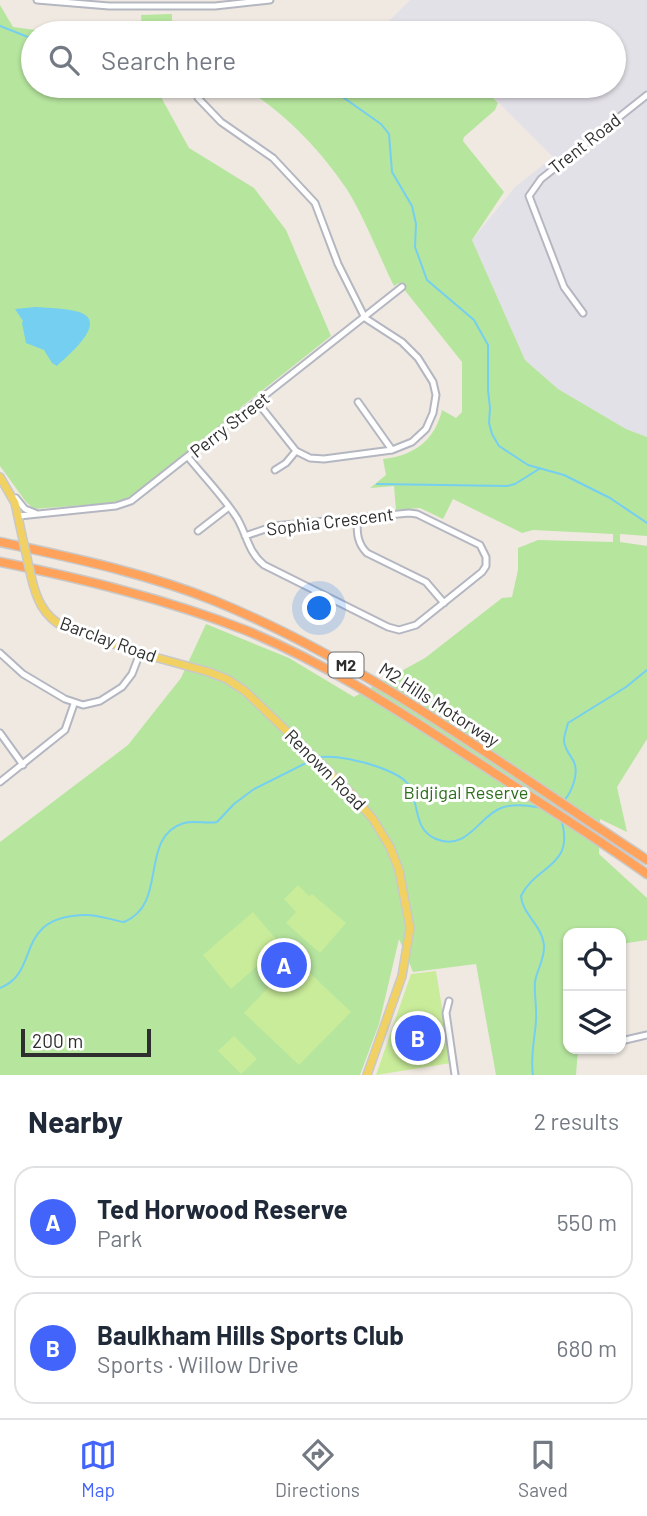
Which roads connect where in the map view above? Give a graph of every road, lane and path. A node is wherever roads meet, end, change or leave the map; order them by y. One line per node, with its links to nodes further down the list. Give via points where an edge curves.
1 (37, 0): 3 (street)
2 (270, 0): 4 (street)
3 (58, 1): 4 (street, via 109,6)
4 (215, 3)
5 (647, 95): 8 (street, Trent Road, via 541,179 528,197 564,288)
6 (198, 98): 9 (street, via 221,122 273,158 315,203)
7 (402, 287): 9 (street, Perry Street)
8 (583, 313)
9 (365, 318): 11 (street, Perry Street); 12 (street, via 418,358 436,395 426,429 412,442)
10 (358, 402): 12 (street)
11 (258, 403): 13 (street); 14 (street, Perry Street)
12 (392, 450): 13 (street, via 324,459)
13 (296, 451): 15 (street)
14 (188, 457): 18 (street); 19 (street, Perry Street, via 126,503)
15 (275, 470)
16 (0, 477): 17 (main road, Barclay Road)
17 (7, 487): 19 (street, via 22,506); 20 (main road, Barclay Road)
18 (229, 507): 22 (street); 23 (street)
19 (36, 514): 20 (street, Perry Street)
20 (19, 516): 28 (main road, Barclay Road, bridge, via 38,602 69,630)
21 (357, 519): 23 (street, Sophia Crescent, via 274,526); 26 (street, via 359,542 367,553 426,582); 26 (street, Sophia Crescent, via 417,514 483,550 486,566 482,572)
22 (198, 531)
23 (245, 536): 26 (street, via 251,552 264,565 388,628 408,629)
24 (0, 542): 36 (highway, M2 Hills Motorway / M2, via 142,576 310,645 367,676)
25 (0, 562): 37 (highway, M2 Hills Motorway / M2, via 142,596 274,642 387,702)
26 (444, 603)
27 (0, 653): 30 (street, via 23,674)
28 (140, 653): 29 (main road, Barclay Road); 31 (street, via 125,684)
29 (192, 668): 41 (main road, Renown Road, via 227,679 245,691 349,792 390,847 410,928 402,976)
30 (74, 704): 31 (street); 32 (street)
31 (89, 705): 32 (street)
32 (69, 721): 34 (street, via 62,733)
33 (0, 733): 34 (street)
34 (23, 765): 35 (street)
35 (0, 782)
36 (647, 860)
37 (647, 874)
38 (449, 1001): 42 (street, via 446,1013)
39 (647, 1035): 40 (street)
40 (626, 1040)
41 (367, 1075)
42 (455, 1075)

